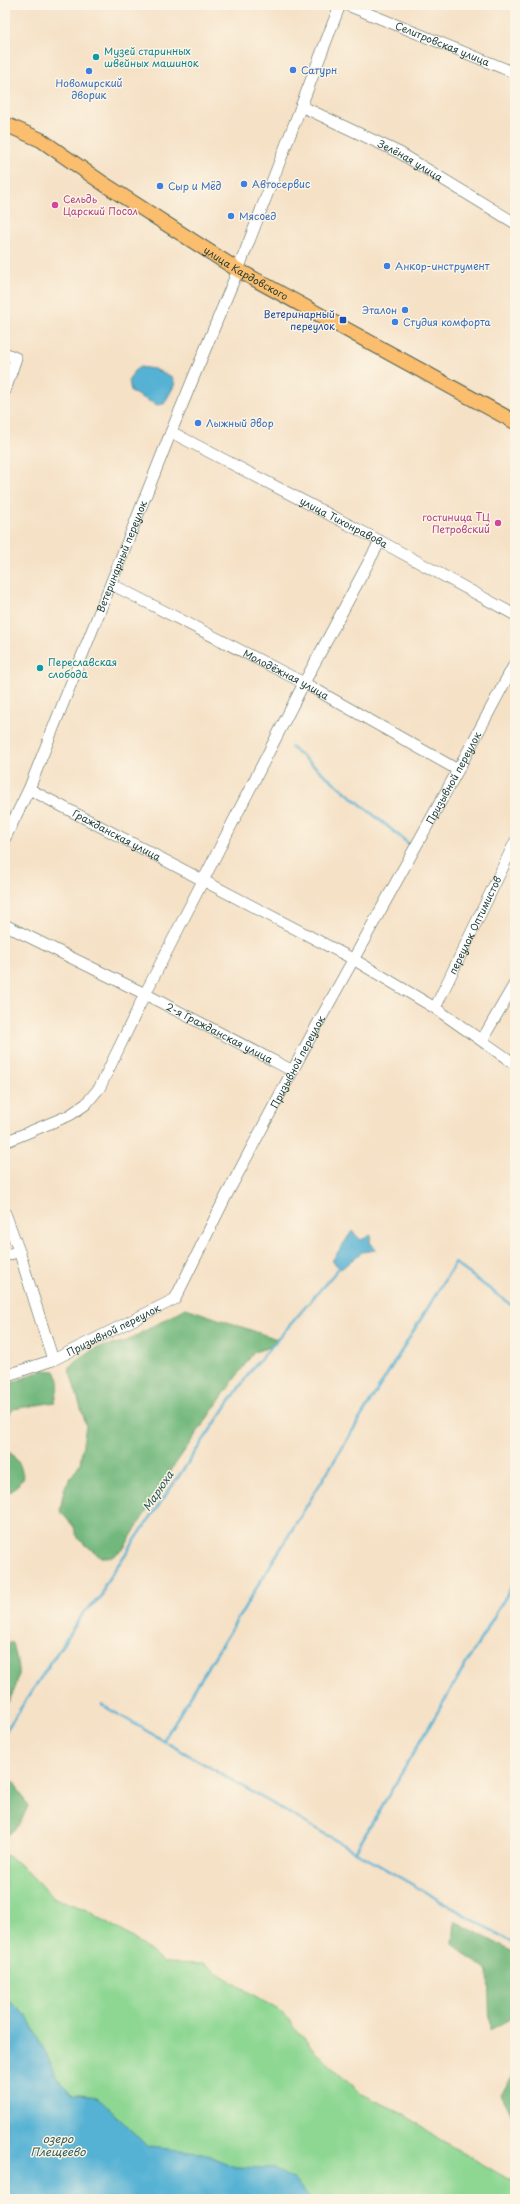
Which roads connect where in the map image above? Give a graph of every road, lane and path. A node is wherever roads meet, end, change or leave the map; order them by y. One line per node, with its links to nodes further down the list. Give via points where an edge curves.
1 (340, 5): 4 (street, Ветеринарный переулок)
2 (347, 5): 3 (street, Селитровская улица)
3 (515, 73)
4 (301, 106): 6 (street, Зелёная улица, via 400,153); 7 (street, Ветеринарный переулок)
5 (5, 124): 7 (main road, улица Кардовского, via 41,140 104,184)
6 (515, 223)
7 (238, 270): 10 (main road, улица Кардовского); 11 (street, Ветеринарный переулок)
8 (5, 353): 9 (street, via 16,358)
9 (5, 391)
10 (515, 422)
11 (171, 432): 12 (street, улица Тихонравова); 13 (street, Ветеринарный переулок)
12 (380, 541): 14 (street, улица Тихонравова); 16 (street)
13 (110, 584): 16 (street, Молодёжная улица); 18 (street, Ветеринарный переулок)
14 (515, 615)
15 (515, 663): 17 (street, Призывной переулок)
16 (304, 683): 17 (street, Молодёжная улица); 21 (street)
17 (458, 770): 23 (street, Призывной переулок)
18 (29, 789): 19 (street, Ветеринарный переулок); 21 (street, Гражданская улица)
19 (5, 838)
20 (515, 842): 26 (street, переулок Оптимистов)
21 (204, 881): 23 (street, Гражданская улица); 25 (street)
22 (5, 925): 25 (street, 2-я Гражданская улица)
23 (353, 959): 26 (street, Гражданская улица); 29 (street, Призывной переулок)
24 (515, 983): 27 (street)
25 (145, 994): 29 (street, 2-я Гражданская улица); 30 (street, via 100,1087 86,1104 70,1115)
26 (435, 1008): 27 (street, Гражданская улица)
27 (482, 1040): 28 (street, Гражданская улица)
28 (515, 1064)
29 (293, 1071): 34 (street, Призывной переулок, via 225,1198 176,1299)
30 (5, 1142)
31 (5, 1213): 32 (street)
32 (19, 1251): 33 (street); 34 (street)
33 (5, 1256)
34 (53, 1360): 35 (street, Призывной переулок)
35 (5, 1376)

